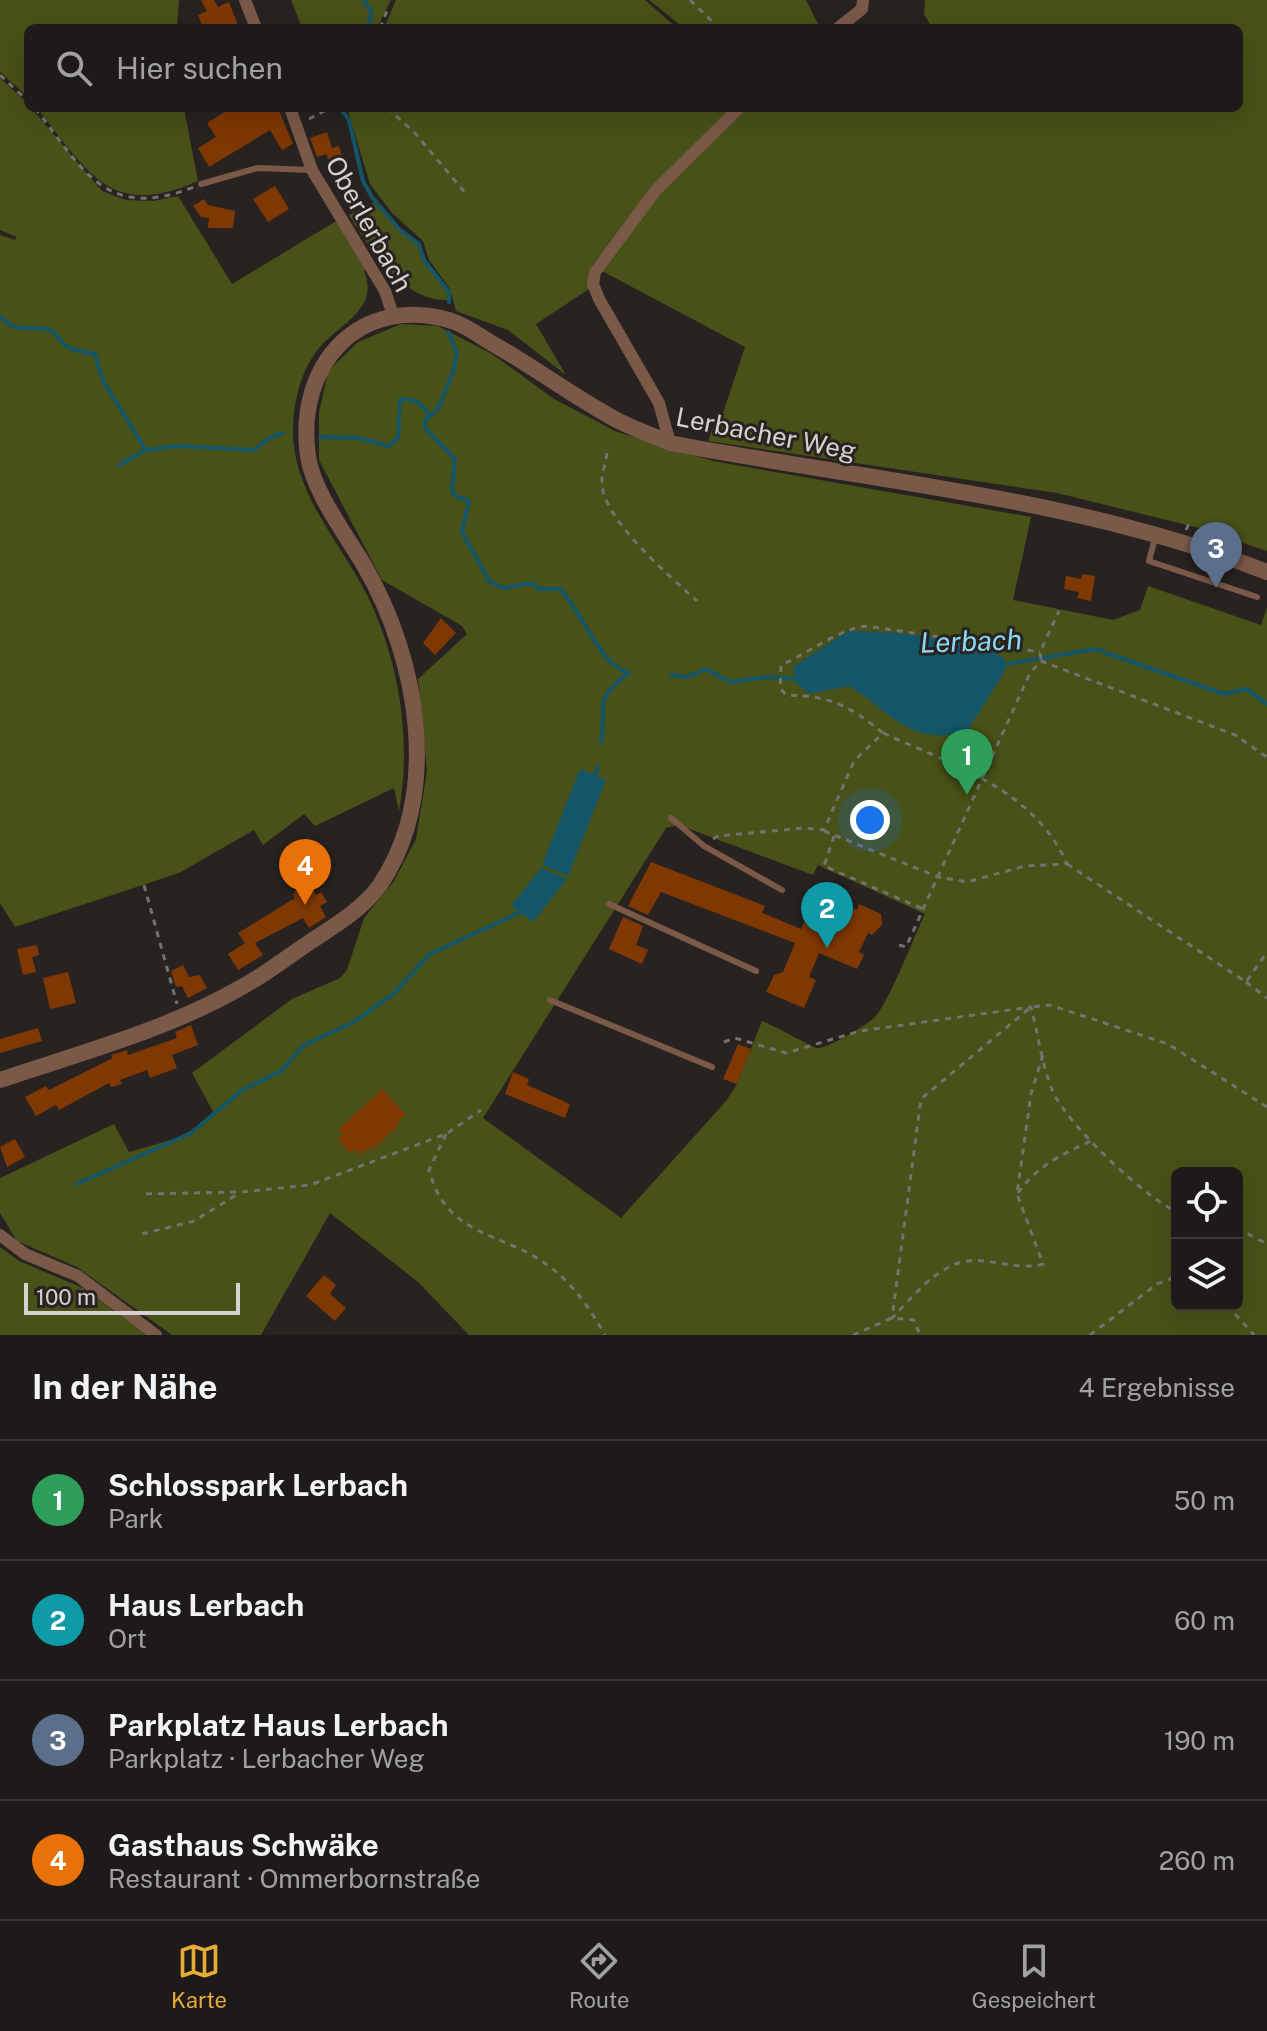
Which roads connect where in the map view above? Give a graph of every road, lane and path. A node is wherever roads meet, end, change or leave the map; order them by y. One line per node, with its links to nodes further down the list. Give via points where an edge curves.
1 (245, 0): 5 (street)
2 (690, 0): 7 (path)
3 (863, 0): 8 (street, via 862,9)
4 (389, 6): 6 (path)
5 (254, 24)
6 (382, 24)
7 (715, 24)
8 (843, 24)
9 (0, 75): 10 (path)
10 (24, 97)
11 (38, 112): 18 (path, via 105,190 152,199)
12 (292, 112): 16 (street, Oberlerbach)
13 (322, 112): 16 (path)
14 (392, 112): 19 (path)
15 (735, 112): 21 (street, via 656,190 595,272 599,299 659,403)
16 (297, 125): 17 (street, Oberlerbach)
17 (312, 170): 18 (lane, via 257,168); 20 (street, Oberlerbach, via 385,291)
18 (201, 184)
19 (467, 195)
20 (393, 315): 21 (street, Lerbacher Weg, via 417,312 457,323 614,419); 50 (street, via 353,332 324,360 307,398 308,459 328,507 389,613 411,689 416,785 401,848 378,888 343,920 240,989)
21 (670, 443): 23 (street, Lerbacher Weg, via 1059,510)
22 (607, 453): 26 (path, via 602,485 609,506 632,538)
23 (1156, 534): 24 (street, Lerbacher Weg); 25 (lane, via 1149,561)
24 (1267, 572)
25 (1257, 597)
26 (697, 601)
27 (1059, 611): 28 (path)
28 (1040, 652): 29 (path); 30 (path, via 866,626 847,629 781,665 780,688 786,695 821,696 854,709)
29 (1041, 661): 31 (path, via 1235,735); 32 (path, via 1030,673)
30 (883, 733): 32 (path); 34 (path, via 854,761)
31 (1267, 757)
32 (984, 779): 37 (path, via 1023,802 1055,837); 38 (path)
33 (671, 818): 36 (lane)
34 (824, 830): 35 (path); 36 (path, via 718,836)
35 (835, 835): 38 (path); 42 (path, via 824,866)
36 (704, 846): 40 (lane)
37 (1067, 864): 38 (path, via 1025,866 967,882); 46 (path)
38 (938, 877): 42 (path)
39 (144, 885): 50 (path)
40 (782, 890)
41 (609, 904): 45 (lane)
42 (923, 909): 43 (path, via 906,947)
43 (899, 945)
44 (1267, 952): 46 (path)
45 (756, 971)
46 (1246, 982): 47 (path)
47 (1267, 998)
48 (550, 1000): 53 (lane)
49 (1031, 1007): 51 (path, via 860,1031 786,1053 735,1038); 52 (path); 55 (path, via 1050,1005 1168,1044); 69 (path, via 921,1099)
50 (181, 1015): 54 (street)
51 (724, 1042)
52 (1043, 1055): 58 (path, via 1054,1093); 61 (path, via 1031,1094)
53 (712, 1067)
54 (0, 1080)
55 (1267, 1107)
56 (481, 1110): 57 (path)
57 (446, 1134): 59 (path, via 310,1185); 71 (path, via 429,1170 436,1197 465,1224 549,1266 584,1299)
58 (1091, 1141): 61 (path, via 1053,1158 1029,1176); 62 (path)
59 (241, 1192): 60 (path); 64 (path, via 194,1221)
60 (146, 1194)
61 (1017, 1194): 69 (path, via 1043,1264 967,1261 937,1274)
62 (1171, 1209)
63 (1243, 1231): 66 (path)
64 (142, 1234)
65 (0, 1235): 70 (street, via 25,1254 78,1276)
66 (1267, 1244)
67 (1171, 1278): 74 (path)
68 (1232, 1311): 75 (path)
69 (892, 1318): 72 (path); 73 (path, via 914,1320)
70 (156, 1335)
71 (605, 1335)
72 (853, 1335)
73 (920, 1335)
74 (1090, 1335)
75 (1254, 1335)

